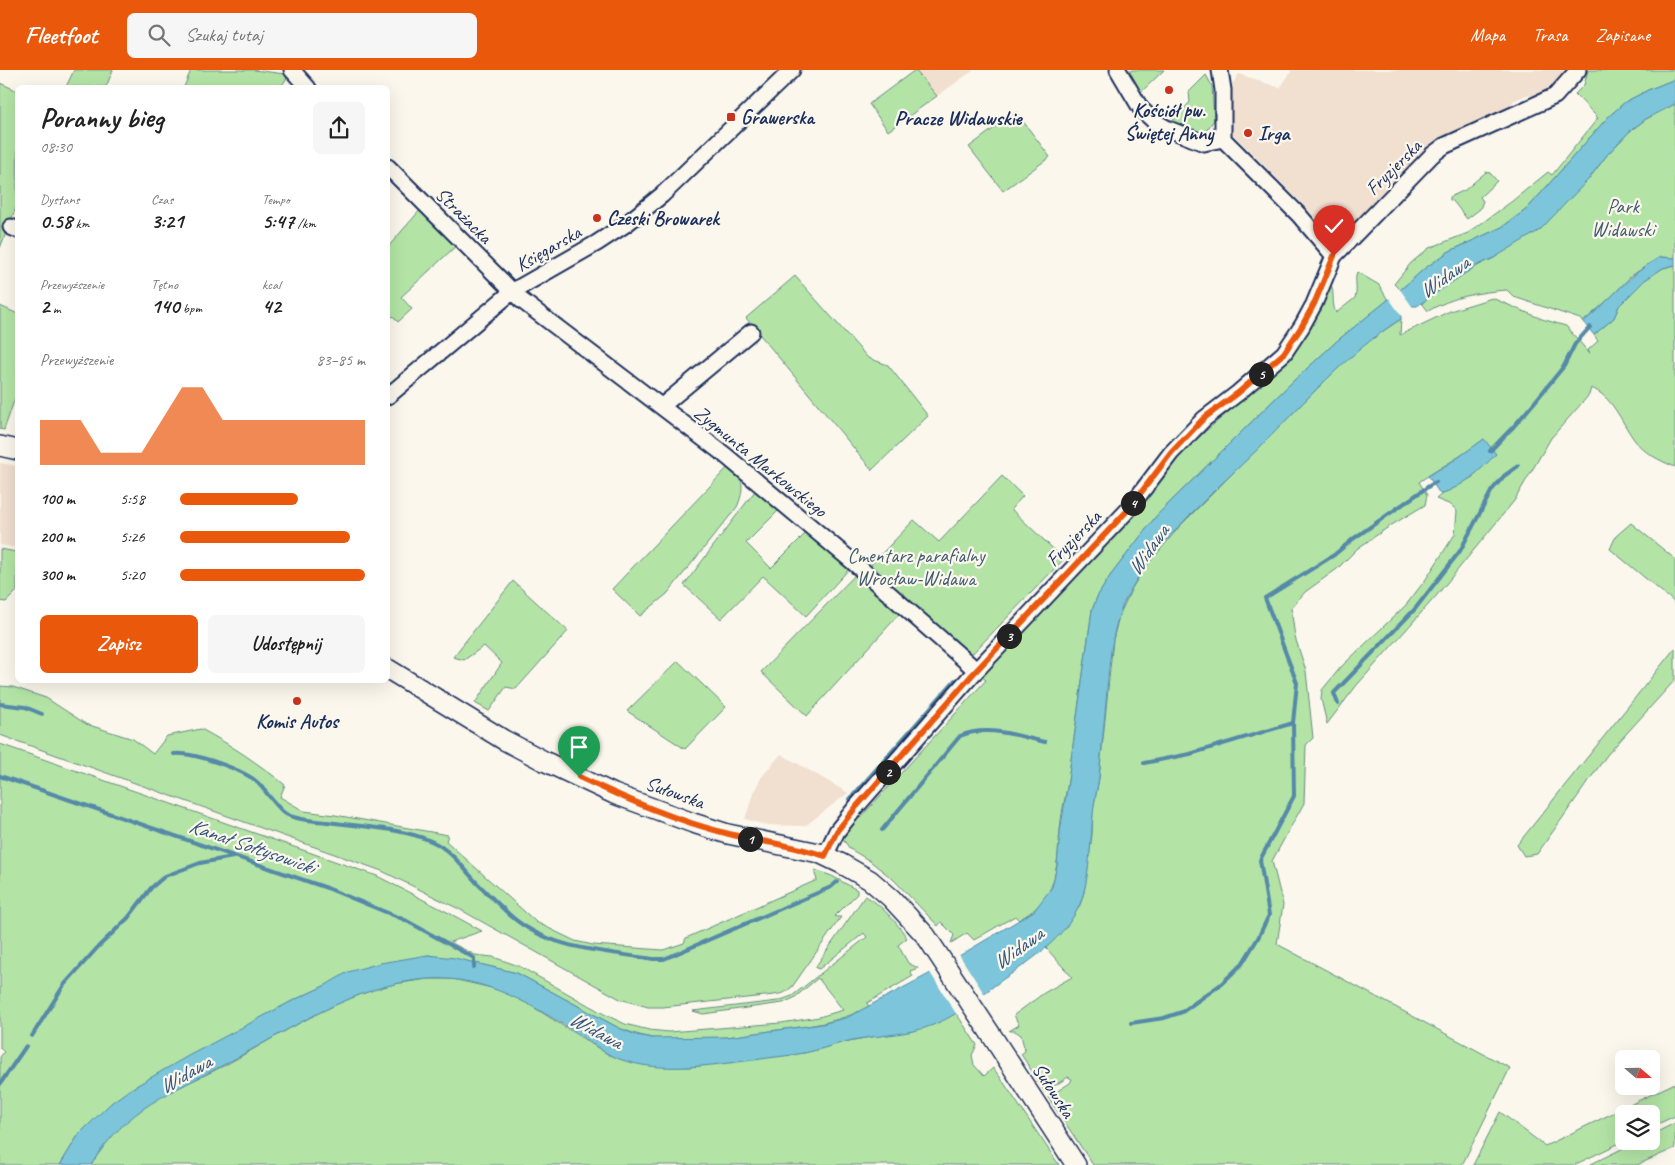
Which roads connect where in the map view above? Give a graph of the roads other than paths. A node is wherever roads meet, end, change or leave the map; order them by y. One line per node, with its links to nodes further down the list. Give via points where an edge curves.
1 (792, 70): 10 (street, Księgarska, via 662,195 626,224)
2 (1118, 70): 7 (street, via 1147,116 1166,128 1204,143)
3 (1220, 70): 7 (street)
4 (1578, 70): 9 (street, Fryzjerska, via 1555,96 1444,146 1432,155)
5 (292, 78): 6 (street)
6 (303, 85)
7 (1223, 138): 9 (street)
8 (390, 169): 10 (street, Strażacka)
9 (1334, 256): 17 (street, Fryzjerska, via 1306,319 1284,353 1204,418 1171,453 1127,511)
10 (513, 291): 12 (street, Księgarska); 13 (street, Zygmunta Markowskiego)
11 (751, 332): 13 (street)
12 (390, 394)
13 (662, 406): 17 (street, Zygmunta Markowskiego, via 823,537)
14 (0, 446): 15 (main road)
15 (15, 449)
16 (390, 670): 18 (main road, Sułowska, via 504,740 614,794 728,834)
17 (976, 670): 18 (street, Fryzjerska, via 841,825)
18 (825, 856): 19 (main road, Sułowska, via 863,875 908,915 939,955)
19 (1076, 1165)

